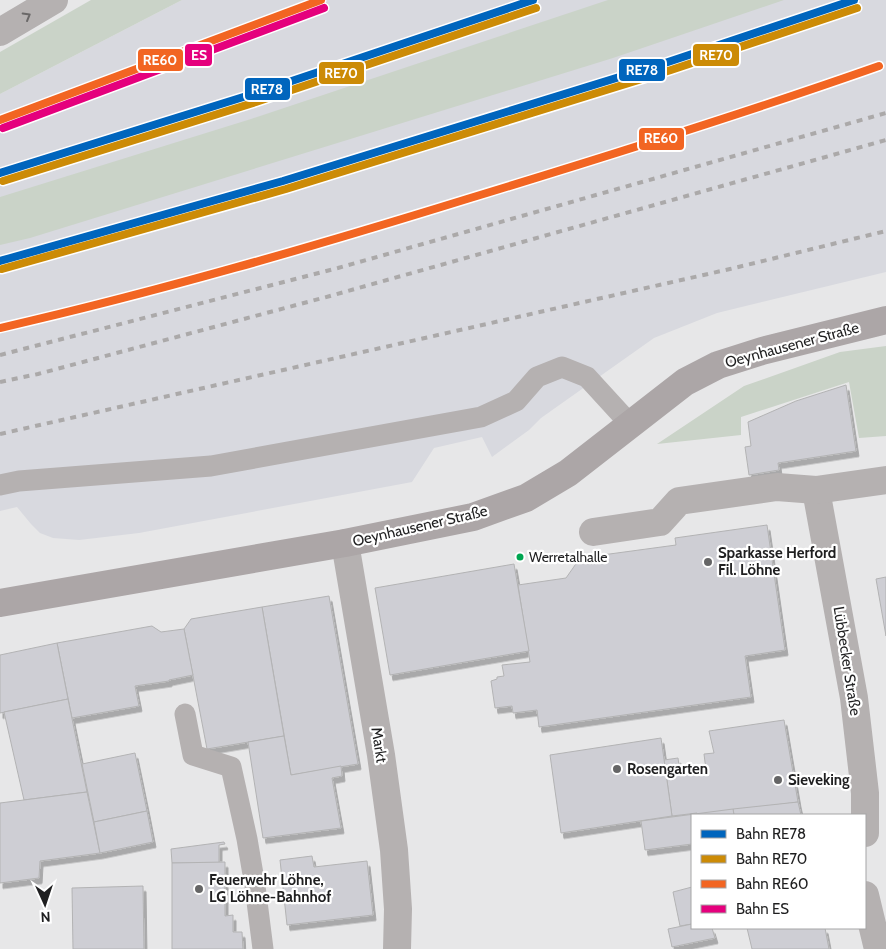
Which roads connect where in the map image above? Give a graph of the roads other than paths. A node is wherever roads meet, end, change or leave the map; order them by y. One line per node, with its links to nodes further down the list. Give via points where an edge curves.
1 (54, 0): 2 (street, one-way to 1)
2 (0, 32)
3 (886, 320): 4 (main road, Oeynhausener Straße, via 718,365 685,382)
4 (630, 424): 6 (lane, via 587,377 562,367 537,377 516,401 481,416 211,466); 9 (main road, Oeynhausener Straße, via 568,473 526,498 473,517)
5 (886, 480): 7 (street)
6 (0, 485)
7 (816, 490): 8 (street, via 777,487 679,501 660,522); 12 (street, Lübbecker Straße, via 854,698)
8 (593, 532)
9 (345, 543): 10 (main road, Oeynhausener Straße); 15 (street, Markt, via 394,850)
10 (0, 602)
11 (185, 714): 14 (lane, via 193,755 231,767 247,839)
12 (865, 814)
13 (866, 899): 16 (street)
14 (263, 949)
15 (397, 949)
16 (878, 949)

